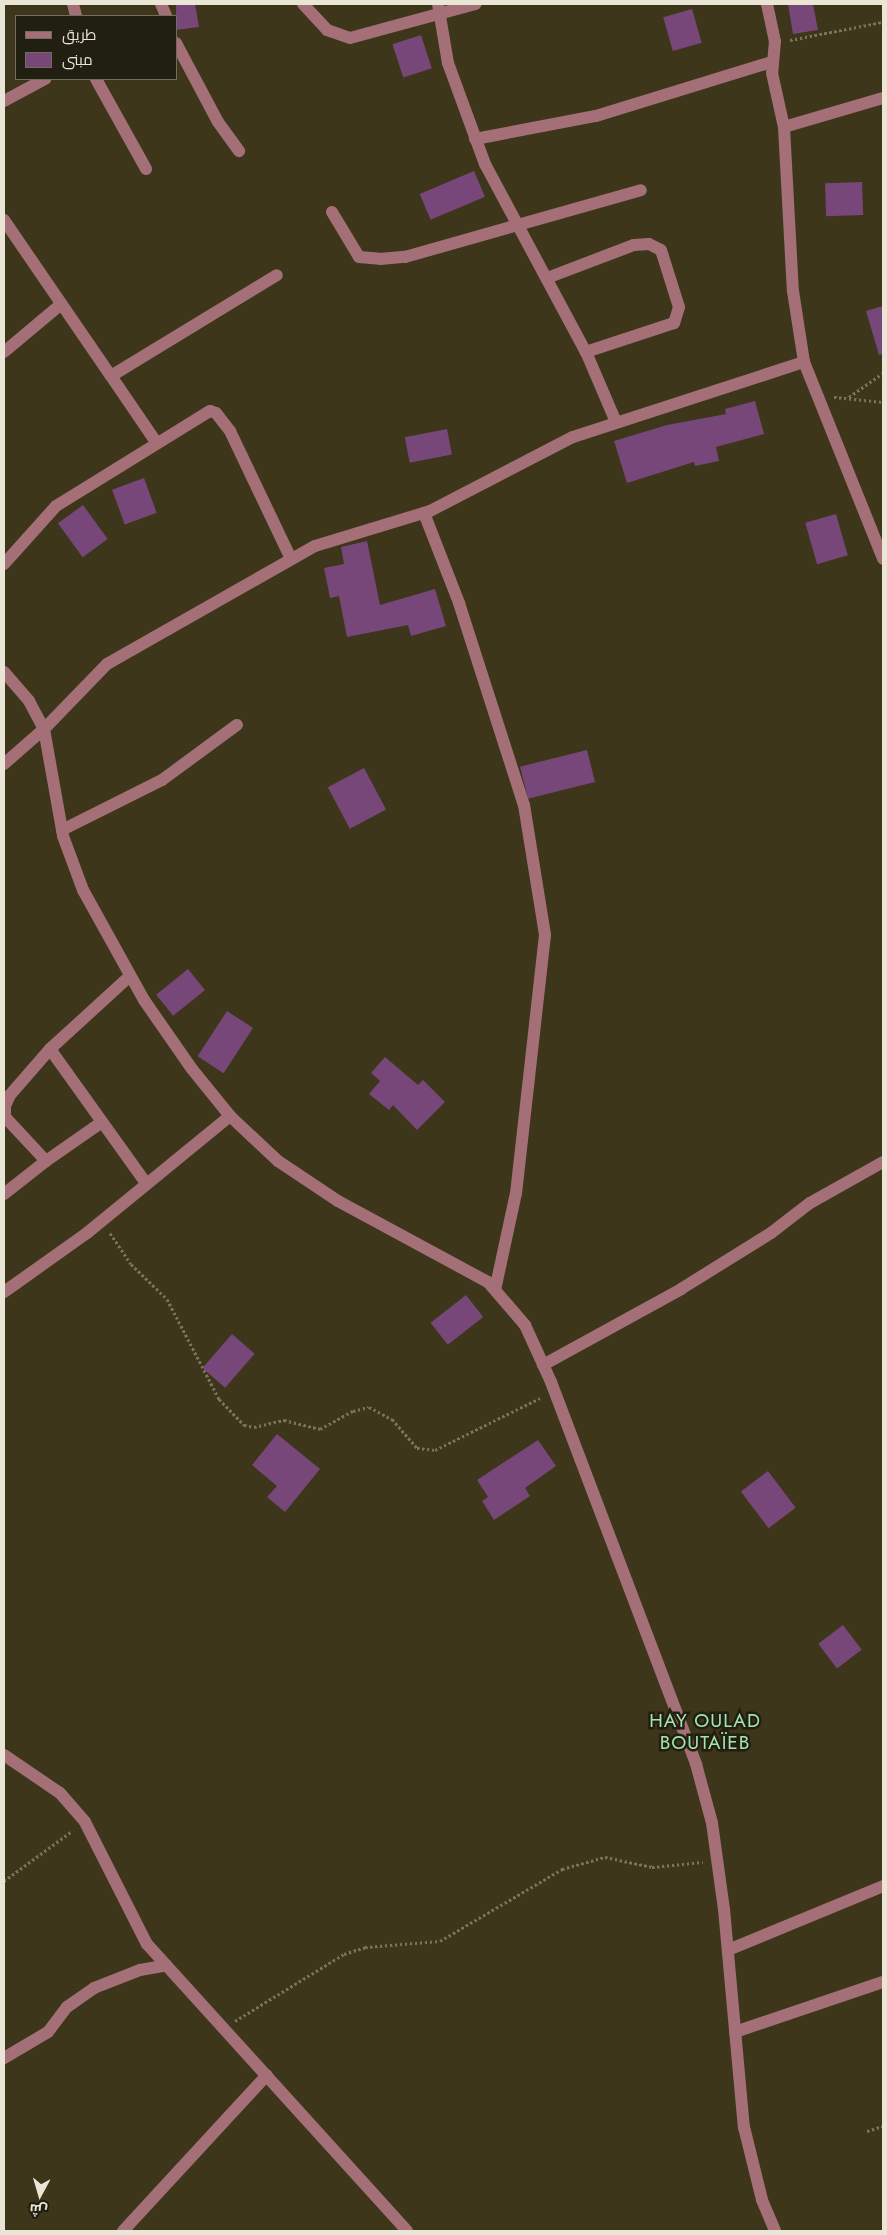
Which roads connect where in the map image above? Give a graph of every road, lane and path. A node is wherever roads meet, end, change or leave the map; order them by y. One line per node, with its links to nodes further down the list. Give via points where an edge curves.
1 (303, 4): 4 (street, via 327,30 350,38)
2 (475, 4): 4 (street)
3 (767, 4): 6 (street)
4 (438, 9): 14 (street, via 448,63)
5 (883, 22): 6 (path)
6 (774, 43): 8 (street)
7 (178, 47): 15 (street, via 218,122)
8 (770, 62): 13 (street); 14 (street, via 596,116)
9 (43, 80): 12 (street)
10 (97, 80): 16 (street)
11 (883, 98): 13 (street)
12 (4, 101)
13 (784, 127): 26 (street, via 793,291)
14 (475, 139): 20 (street)
15 (239, 151)
16 (146, 169)
17 (641, 190): 20 (street)
18 (332, 212): 20 (street, via 359,257 380,259 405,257)
19 (4, 220): 23 (street)
20 (516, 226): 22 (street)
21 (277, 275): 28 (street)
22 (547, 278): 25 (street); 25 (street, via 634,245 649,244 661,250 680,307 674,323)
23 (60, 305): 24 (street); 28 (street)
24 (4, 352)
25 (586, 352): 32 (street)
26 (804, 362): 30 (street); 32 (street)
27 (883, 372): 29 (path)
28 (110, 376): 33 (street)
29 (849, 397): 30 (path); 31 (path)
30 (819, 398): 36 (street)
31 (883, 402)
32 (616, 422): 34 (street, via 573,437 494,481)
33 (156, 442): 35 (street, via 200,415 216,413 230,431); 37 (street, via 56,506)
34 (424, 513): 35 (street, via 333,539); 52 (street, via 459,604 524,805 545,935 516,1193)
35 (291, 559): 40 (street, via 107,664)
36 (883, 559)
37 (4, 564)
38 (4, 672): 40 (street, via 29,701)
39 (238, 725): 42 (street, via 162,780)
40 (44, 729): 41 (street); 42 (street)
41 (4, 764)
42 (62, 830): 43 (street, via 83,890)
43 (130, 976): 44 (street); 45 (street, via 192,1069)
44 (50, 1049): 46 (street); 47 (street, via 10,1095 5,1106 6,1117)
45 (230, 1116): 49 (street); 52 (street, via 278,1161 338,1201 456,1262)
46 (102, 1122): 47 (street); 49 (street)
47 (46, 1162): 50 (street)
48 (883, 1162): 54 (street, via 810,1203 771,1233 681,1289)
49 (146, 1183): 51 (street)
50 (4, 1194)
51 (115, 1210): 53 (street); 55 (path, via 110,1233 116,1245 167,1299 219,1399 244,1424 254,1427 284,1420 320,1429 353,1411 369,1408 392,1419 417,1448 434,1450)
52 (495, 1290): 54 (street, via 525,1325)
53 (4, 1292)
54 (543, 1365): 55 (street)
55 (554, 1391): 58 (street, via 696,1764)
56 (4, 1755): 57 (street, via 60,1792)
57 (85, 1822): 59 (path); 62 (street, via 133,1919 148,1944)
58 (717, 1860): 61 (street); 64 (path, via 652,1867 605,1857 562,1869 440,1941 365,1947 344,1954)
59 (4, 1881)
60 (883, 1886): 61 (street)
61 (728, 1950): 65 (street)
62 (167, 1965): 64 (street); 66 (street, via 133,1972 94,1988 67,2007 48,2032)
63 (883, 1982): 65 (street)
64 (224, 2028): 67 (street)
65 (735, 2032): 72 (street, via 744,2127 762,2200)
66 (4, 2058)
67 (267, 2075): 70 (street); 71 (street)
68 (883, 2126): 69 (path)
69 (867, 2131)
70 (123, 2231)
71 (407, 2231)
72 (775, 2231)

